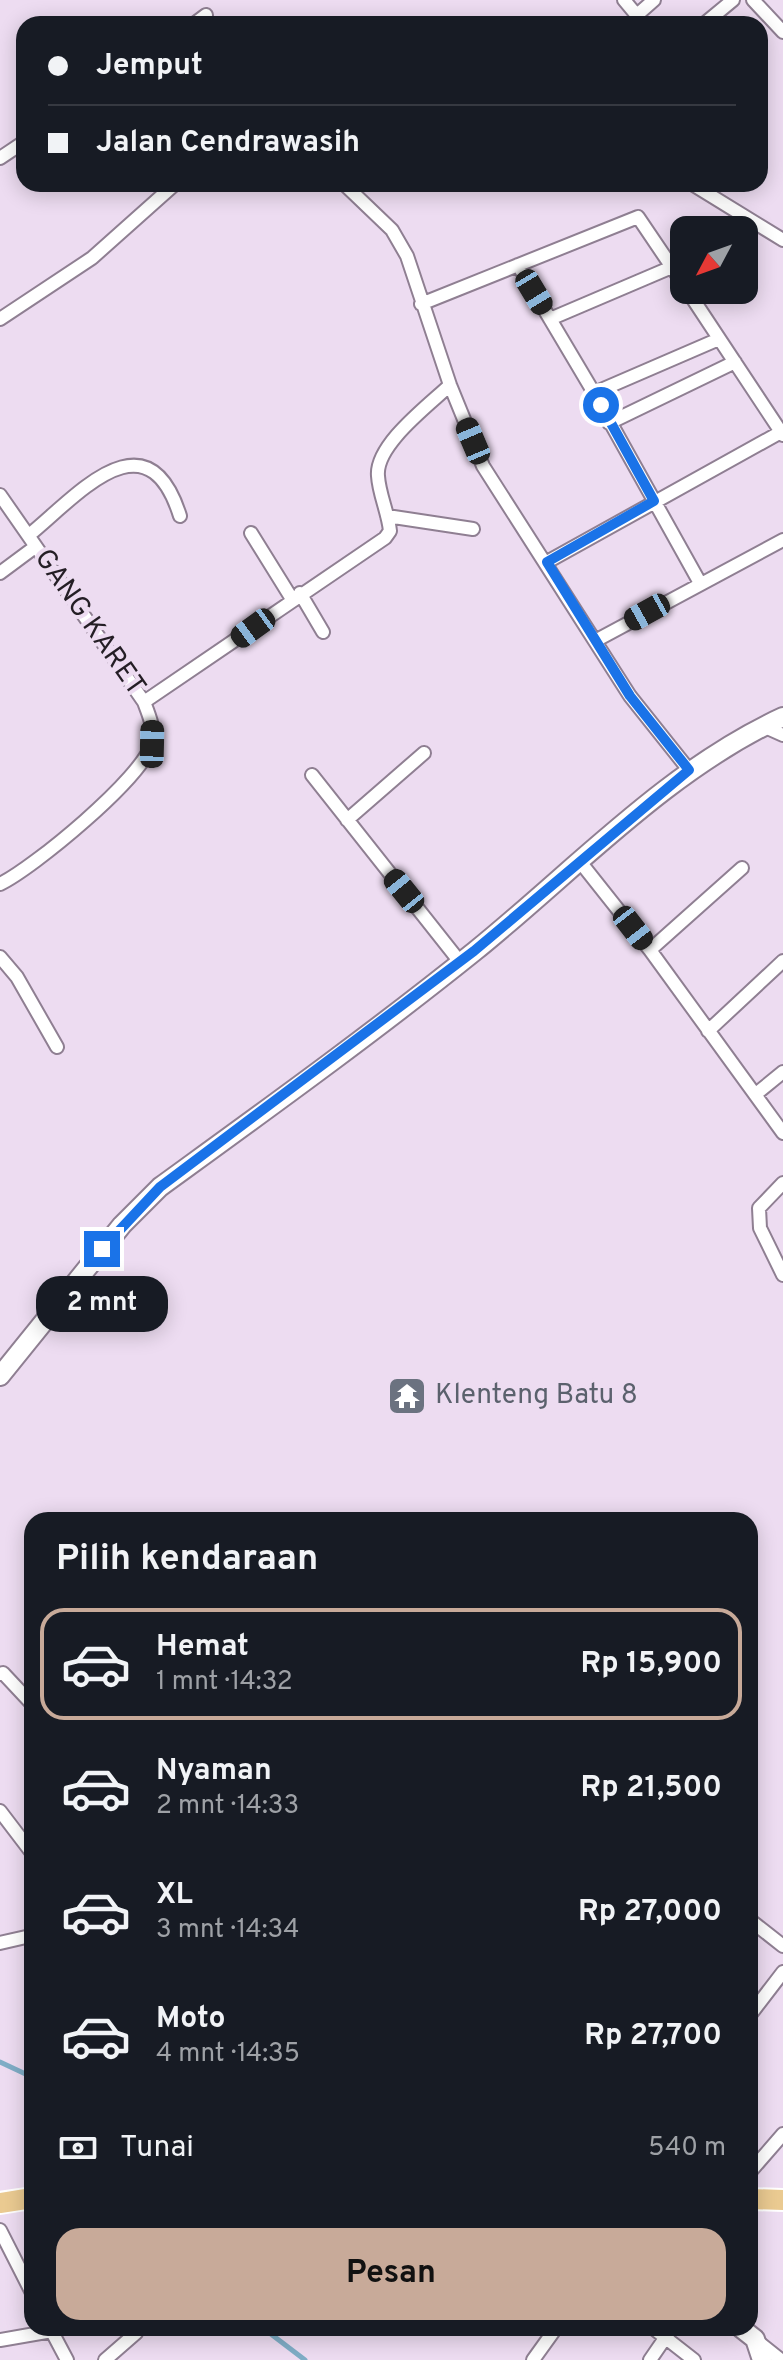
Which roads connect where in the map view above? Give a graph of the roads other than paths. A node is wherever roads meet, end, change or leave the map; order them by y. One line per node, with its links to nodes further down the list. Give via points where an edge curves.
1 (624, 0): 4 (street)
2 (733, 0): 5 (street)
3 (753, 0): 6 (street)
4 (637, 16)
5 (714, 16)
6 (783, 32)
7 (166, 192): 18 (street, via 92,258)
8 (354, 192): 11 (street)
9 (360, 192): 11 (street)
10 (705, 192): 12 (street)
11 (358, 195): 16 (street, via 392,230 407,256)
12 (783, 240)
13 (670, 264): 14 (street, via 638,217)
14 (518, 265): 16 (street); 19 (street)
15 (670, 268): 19 (street)
16 (421, 304): 22 (street)
17 (696, 304): 20 (street)
18 (0, 319)
19 (550, 319): 23 (street)
20 (719, 339): 21 (street); 23 (street)
21 (735, 362): 24 (street); 25 (street)
22 (450, 385): 29 (street, via 386,447 377,473); 34 (street, via 483,466)
23 (594, 393): 24 (street)
24 (609, 423): 27 (street)
25 (782, 433): 27 (street)
26 (0, 495): 33 (street, GANG KARET)
27 (654, 501): 34 (street); 36 (street)
28 (180, 516): 33 (street, via 172,489 163,480 133,465 117,466 89,482)
29 (387, 516): 30 (street); 37 (street, via 390,531 385,538)
30 (473, 529)
31 (251, 533): 37 (street)
32 (783, 540): 36 (street)
33 (32, 541): 35 (street); 40 (street, GANG KARET)
34 (547, 562): 39 (street)
35 (0, 573)
36 (700, 583): 39 (street)
37 (296, 596): 38 (street); 40 (street)
38 (323, 632)
39 (595, 641): 45 (street, via 630,696)
40 (144, 702): 50 (street, GANG KARET, via 152,744 140,765 58,843)
41 (783, 717): 42 (street)
42 (763, 726): 43 (street); 45 (street)
43 (783, 735)
44 (424, 753): 47 (street)
45 (689, 770): 48 (street)
46 (312, 775): 47 (street)
47 (347, 820): 54 (street)
48 (581, 863): 51 (street); 54 (street)
49 (742, 868): 51 (street)
50 (0, 884)
51 (650, 950): 55 (street)
52 (0, 957): 56 (street)
53 (783, 961): 55 (street)
54 (460, 962): 62 (street, via 160,1187 122,1225)
55 (708, 1031): 58 (street)
56 (57, 1047)
57 (783, 1072): 58 (street)
58 (756, 1094): 59 (street)
59 (783, 1133)
60 (783, 1183): 61 (street, via 759,1208 758,1218)
61 (783, 1275)
62 (0, 1376)
63 (0, 1674): 64 (street)
64 (24, 1695)
65 (0, 1811): 66 (street)
66 (24, 1842)
67 (758, 1926): 70 (street)
68 (24, 1937): 69 (street)
69 (0, 1943)
70 (783, 1946)
71 (783, 1972): 72 (street)
72 (758, 2005)
73 (783, 2134): 74 (street)
74 (758, 2163)
75 (24, 2199): 78 (main road)
76 (758, 2199): 77 (main road)
77 (783, 2200)
78 (0, 2203)
79 (0, 2230): 80 (street)
80 (24, 2277)
81 (24, 2335): 89 (street)
82 (54, 2336): 90 (street)
83 (133, 2336): 91 (street)
84 (550, 2336): 92 (street)
85 (667, 2336): 93 (street)
86 (672, 2336): 94 (street)
87 (749, 2336): 95 (street)
88 (751, 2336): 96 (street)
89 (0, 2340)
90 (67, 2360)
91 (105, 2360)
92 (533, 2360)
93 (650, 2360)
94 (694, 2360)
95 (762, 2360)
96 (781, 2360)

